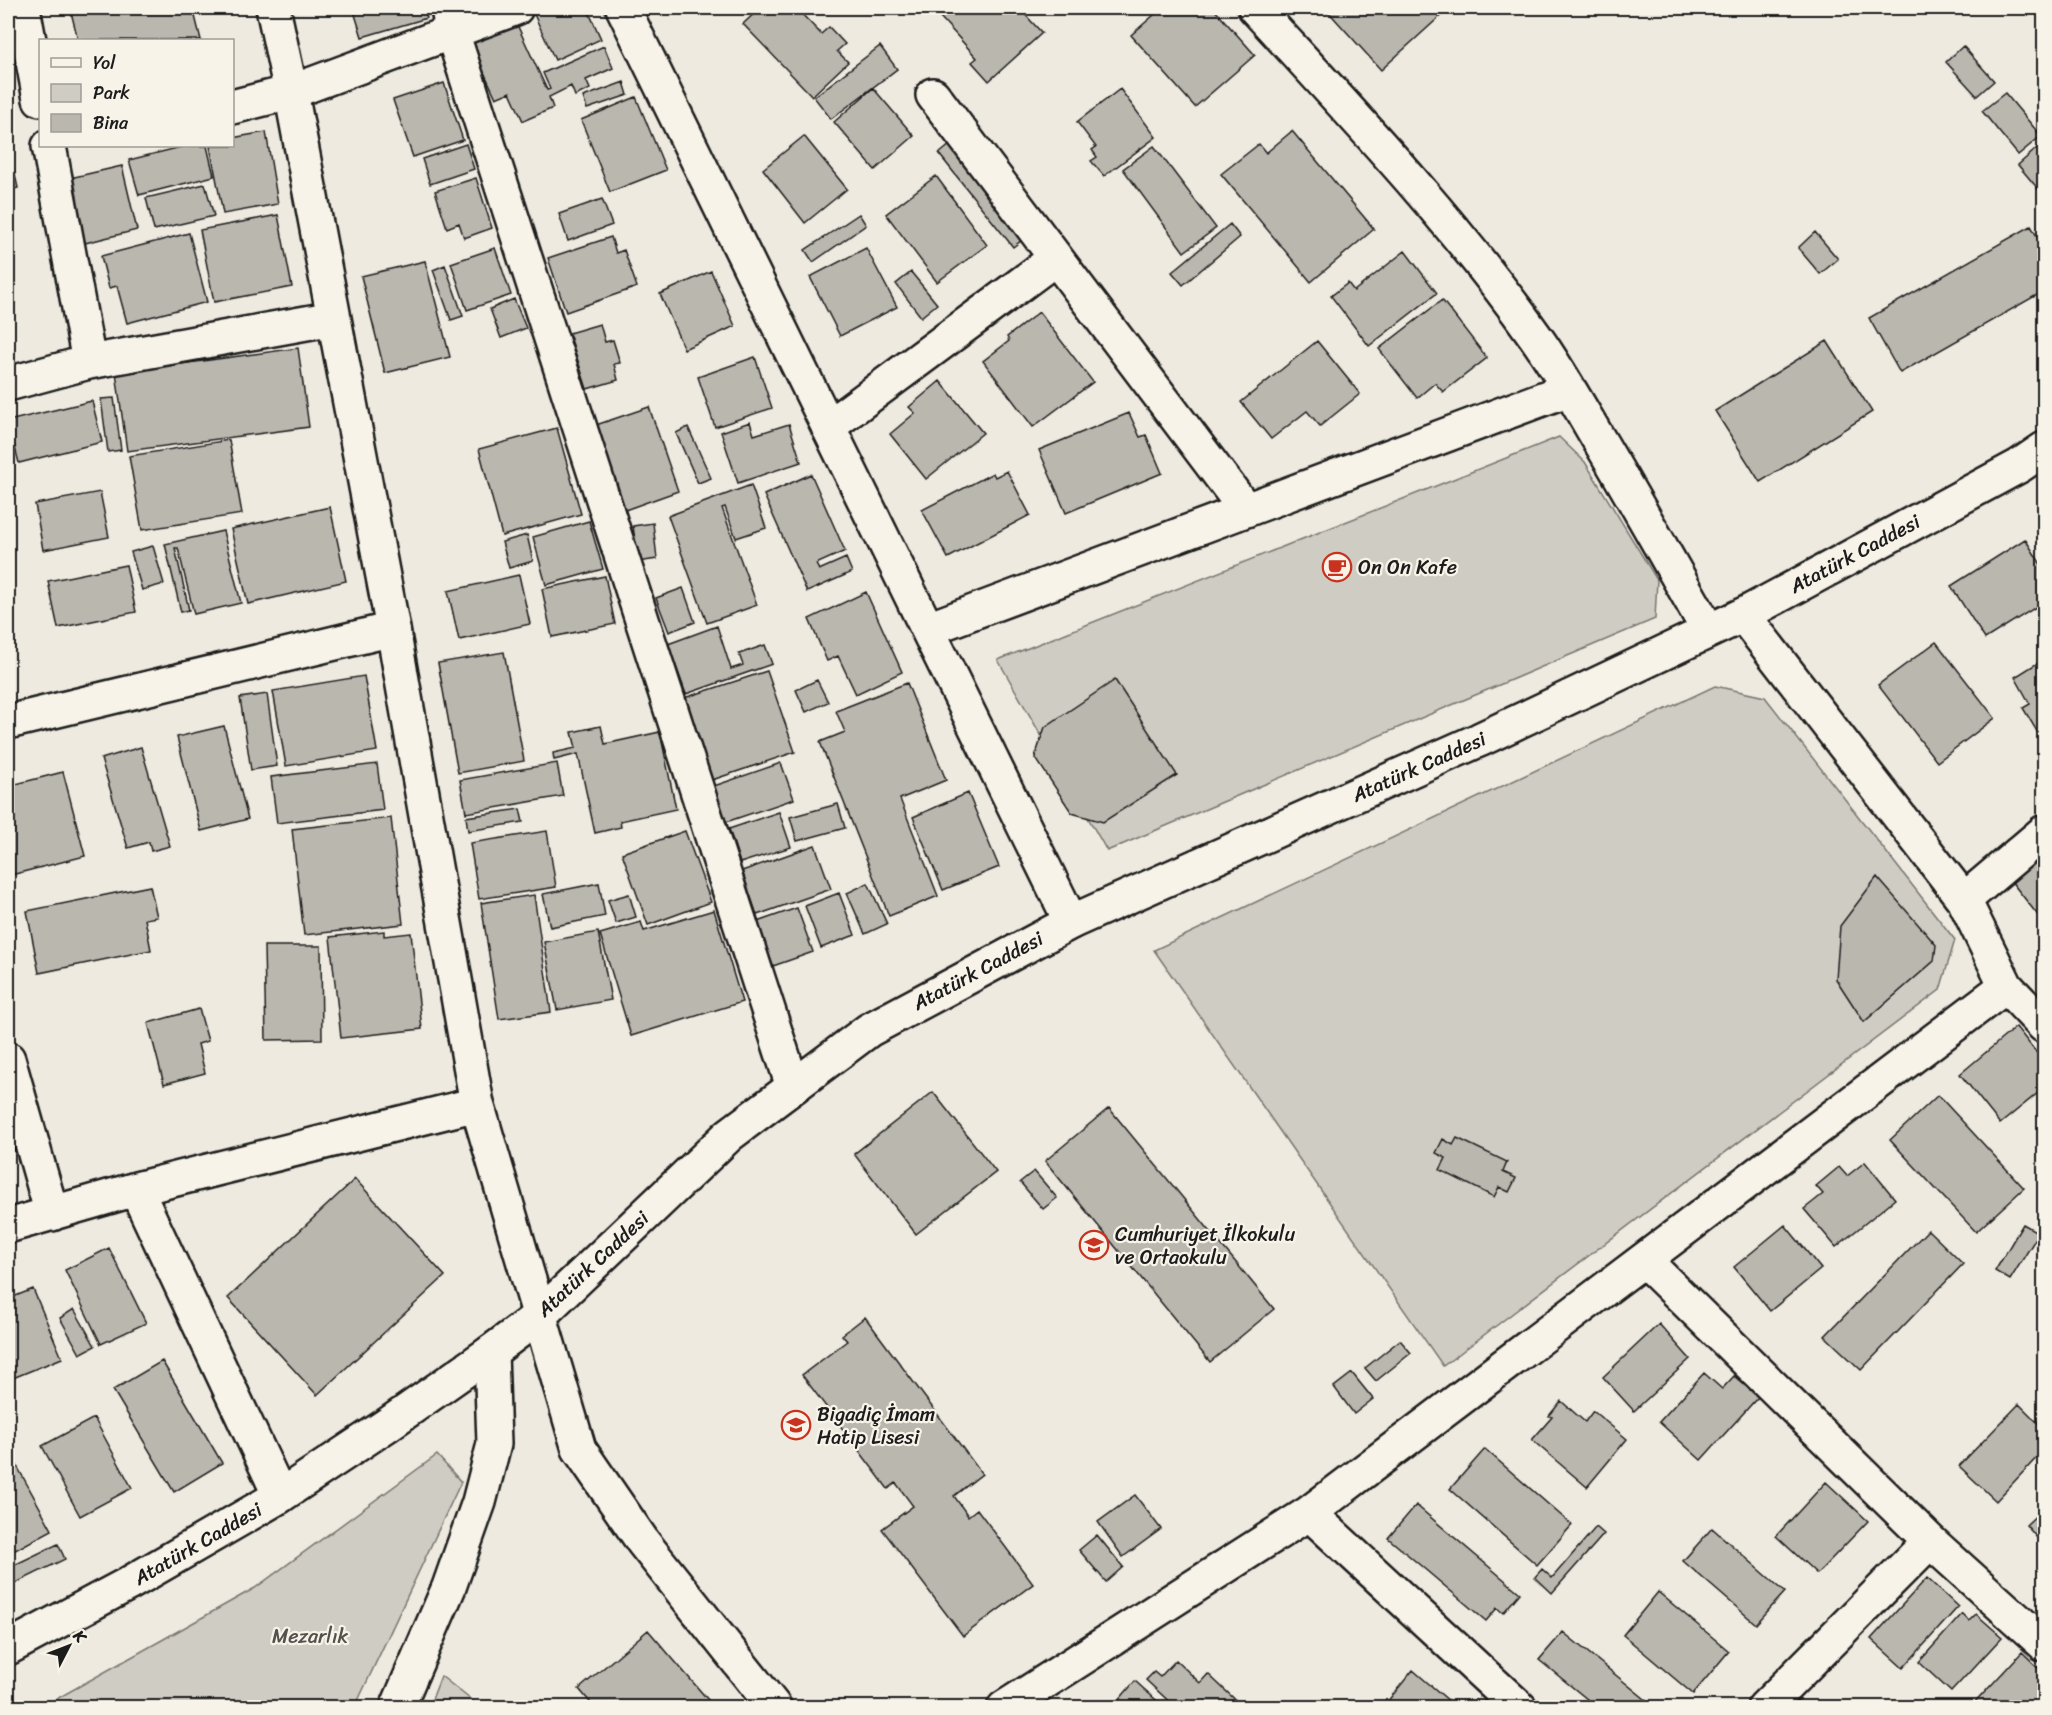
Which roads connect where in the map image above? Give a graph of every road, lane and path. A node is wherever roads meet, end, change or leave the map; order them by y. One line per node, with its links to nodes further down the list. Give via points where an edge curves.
1 (23, 8): 8 (street)
2 (273, 8): 7 (street)
3 (516, 8): 6 (street)
4 (623, 8): 17 (street)
5 (1255, 8): 16 (street, via 1391,158 1499,287)
6 (450, 20): 7 (street); 31 (street)
7 (291, 92): 10 (street); 13 (street)
8 (39, 94)
9 (933, 95): 12 (street)
10 (234, 106)
11 (59, 148): 14 (street)
12 (1056, 258): 17 (street); 19 (street)
13 (334, 318): 14 (street); 21 (street)
14 (89, 362): 15 (street)
15 (8, 384)
16 (1569, 389): 19 (street); 23 (street)
17 (828, 427): 22 (street)
18 (2044, 449): 20 (street, Atatürk Caddesi)
19 (1246, 510): 22 (street)
20 (1743, 615): 23 (street, Atatürk Caddesi); 26 (street)
21 (393, 629): 24 (street); 32 (street)
22 (928, 629): 27 (street)
23 (1708, 630): 27 (street, Atatürk Caddesi, via 1479,740)
24 (9, 712)
25 (2044, 832): 26 (street)
26 (1964, 900): 28 (street)
27 (1071, 922): 31 (street, Atatürk Caddesi, via 869,1030)
28 (2006, 986): 29 (street); 36 (street)
29 (2044, 1026)
30 (8, 1059): 34 (street)
31 (793, 1087): 37 (street, Atatürk Caddesi, via 729,1135)
32 (477, 1104): 33 (street); 37 (street)
33 (136, 1190): 34 (street); 39 (street)
34 (52, 1214): 35 (street)
35 (8, 1226)
36 (1644, 1260): 40 (street); 41 (street)
37 (539, 1316): 38 (street, Atatürk Caddesi); 45 (street, via 579,1449 643,1542)
38 (491, 1352): 39 (street, Atatürk Caddesi); 44 (street, via 494,1444 479,1502 449,1587)
39 (280, 1496): 43 (street, Atatürk Caddesi)
40 (1309, 1513): 46 (street); 47 (street)
41 (1930, 1541): 42 (street); 48 (street)
42 (2044, 1644)
43 (8, 1648)
44 (397, 1707)
45 (776, 1707)
46 (1004, 1707)
47 (1520, 1707)
48 (1764, 1707)

